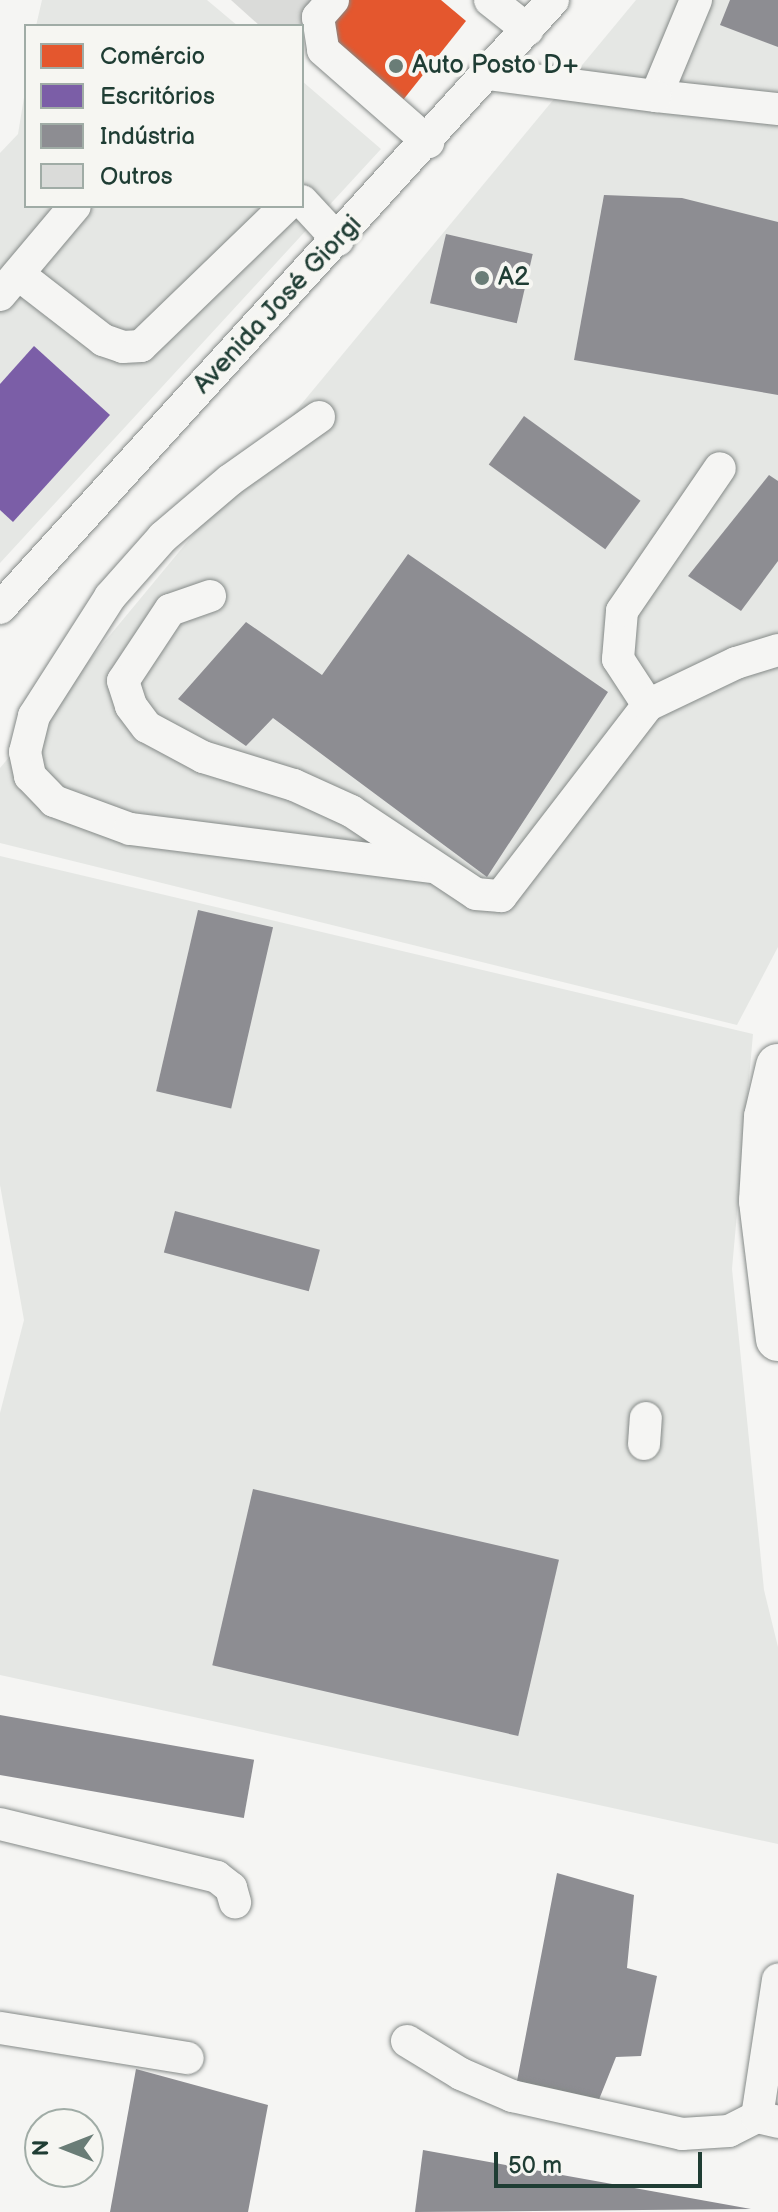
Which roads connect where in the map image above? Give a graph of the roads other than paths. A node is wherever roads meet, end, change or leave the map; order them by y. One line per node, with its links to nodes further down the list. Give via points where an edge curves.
1 (333, 0): 9 (street, via 318,17 323,50)
2 (490, 0): 5 (street)
3 (553, 0): 5 (street, Avenida José Giorgi)
4 (696, 0): 7 (street)
5 (528, 30): 6 (street, Avenida José Giorgi)
6 (488, 74): 7 (street); 9 (street, Avenida José Giorgi)
7 (656, 96): 8 (street)
8 (778, 109)
9 (428, 142): 13 (street, Avenida José Giorgi)
10 (304, 203): 13 (street)
11 (73, 208): 14 (street)
12 (284, 208): 14 (street, via 141,346 103,340)
13 (338, 240): 18 (street, Avenida José Giorgi)
14 (9, 284)
15 (319, 417): 21 (street, via 230,480 163,537 110,597 34,716 25,752 30,776 54,801 130,829)
16 (720, 468): 20 (street, via 622,611 618,659)
17 (210, 596): 21 (street, via 170,610 123,681 131,706 147,727 203,757 294,785 351,811)
18 (0, 608)
19 (778, 650): 20 (street, via 736,663)
20 (648, 705): 21 (street, via 510,889 490,898 476,894)
21 (442, 868)
22 (778, 1066): 23 (highway, via 766,1117 761,1201)
23 (778, 1339)
24 (0, 1824): 25 (street, via 217,1877 231,1888)
25 (235, 1902)
26 (778, 1980): 30 (street)
27 (0, 2028): 29 (street)
28 (407, 2041): 30 (street, via 461,2074 512,2096 682,2134 729,2131)
29 (188, 2058)
30 (768, 2120)

